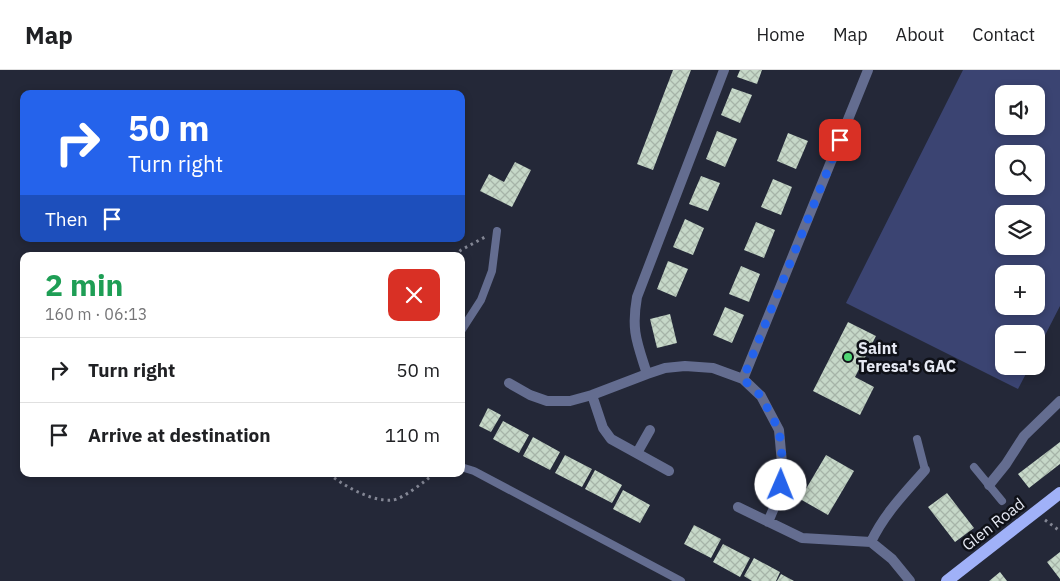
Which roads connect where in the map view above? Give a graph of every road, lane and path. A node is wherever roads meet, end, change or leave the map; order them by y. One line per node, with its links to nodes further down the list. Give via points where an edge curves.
1 (724, 70): 6 (street, via 637,297 633,318 635,337)
2 (868, 70): 7 (street)
3 (497, 230): 4 (path); 5 (lane, via 492,271 481,300)
4 (460, 252)
5 (465, 325)
6 (647, 374): 7 (street, via 685,366 713,368); 9 (street)
7 (743, 379): 25 (street, via 761,396 779,430 784,474)
8 (509, 383): 9 (street, via 547,401 570,401)
9 (592, 395): 13 (street, via 603,428 611,439)
10 (1060, 401): 20 (street, via 1024,436)
11 (650, 430): 13 (street)
12 (918, 439): 16 (lane)
13 (637, 453): 17 (street)
14 (974, 467): 20 (lane)
15 (465, 468): 28 (lane)
16 (925, 470): 27 (street, via 891,508)
17 (669, 471)
18 (334, 477): 19 (path, via 363,495 393,500)
19 (430, 477)
20 (989, 485): 22 (lane)
21 (1060, 493): 30 (main road, Glen Road)
22 (1002, 501)
23 (738, 507): 25 (street)
24 (1044, 519): 26 (path)
25 (768, 522): 27 (street, via 802,538)
26 (1060, 531)
27 (871, 542): 29 (street, via 892,559)
28 (680, 581)
29 (910, 581)
30 (947, 581)

